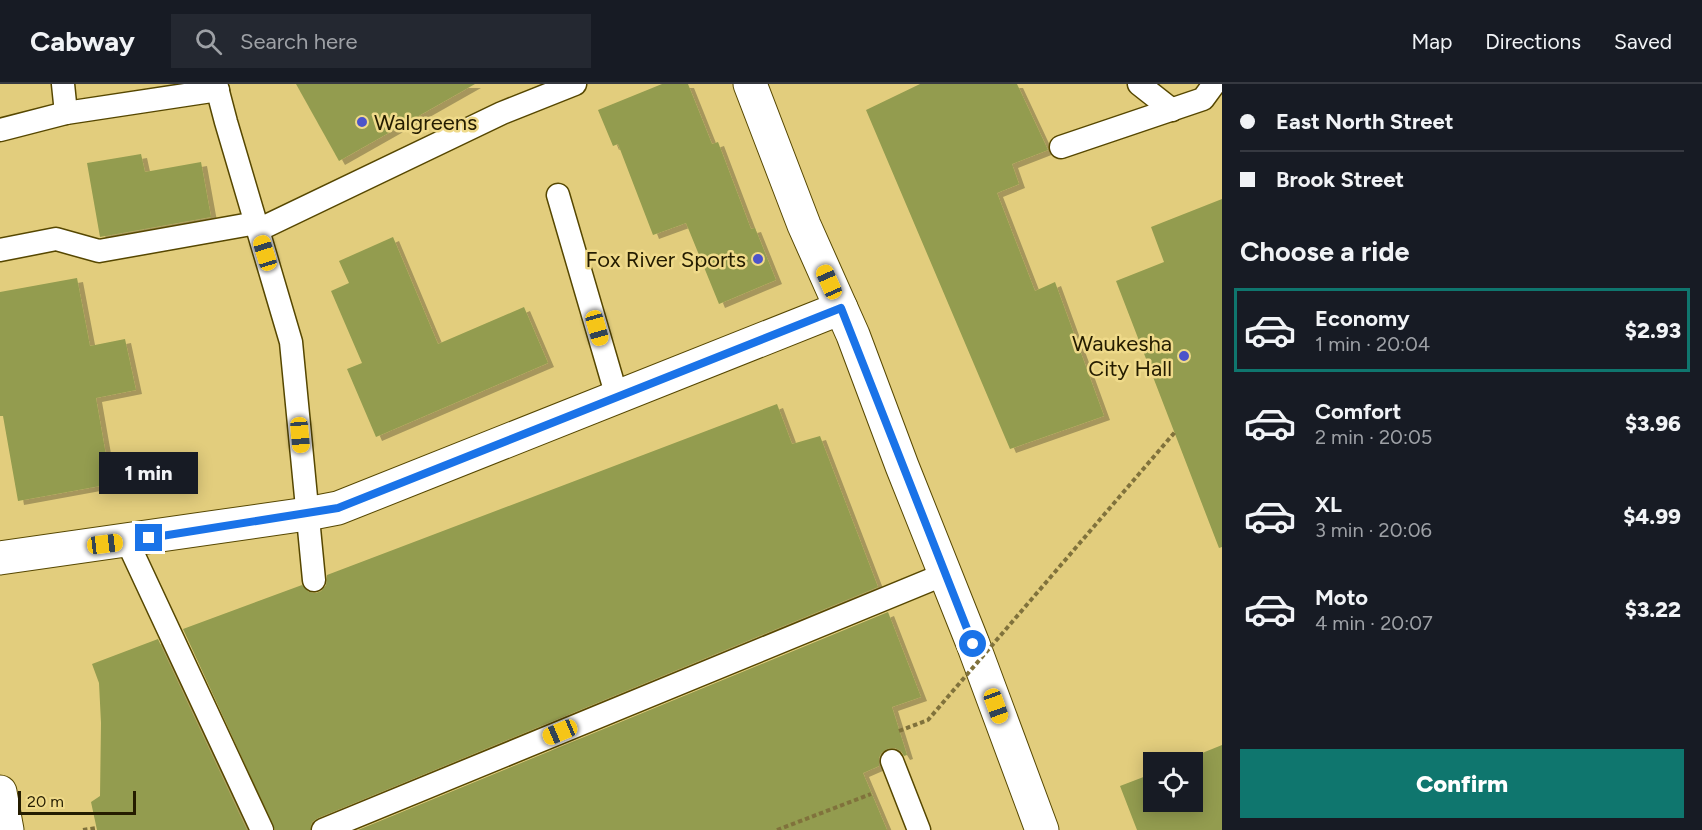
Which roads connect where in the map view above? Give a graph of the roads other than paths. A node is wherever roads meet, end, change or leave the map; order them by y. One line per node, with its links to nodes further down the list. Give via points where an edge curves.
1 (63, 84): 8 (lane)
2 (575, 84): 12 (lane, via 502,113)
3 (750, 84): 14 (street, via 804,225)
4 (1139, 84): 7 (lane)
5 (1214, 84): 7 (lane, via 1203,99)
6 (217, 87): 8 (lane); 12 (lane)
7 (1172, 110): 10 (lane)
8 (66, 113): 9 (lane)
9 (0, 130)
10 (1061, 147)
11 (558, 195): 15 (lane)
12 (257, 227): 13 (lane, via 99,251 56,239); 16 (lane, via 291,342)
13 (0, 250)
14 (841, 308): 15 (street); 19 (street)
15 (616, 397): 16 (street, via 338,508)
16 (308, 514): 17 (street); 20 (lane)
17 (127, 541): 18 (street); 24 (lane)
18 (0, 558)
19 (945, 573): 25 (lane); 27 (street)
20 (314, 580)
21 (892, 761): 26 (lane)
22 (0, 792): 23 (street)
23 (7, 830)
24 (262, 830)
25 (323, 830)
26 (919, 830)
27 (1042, 830)

